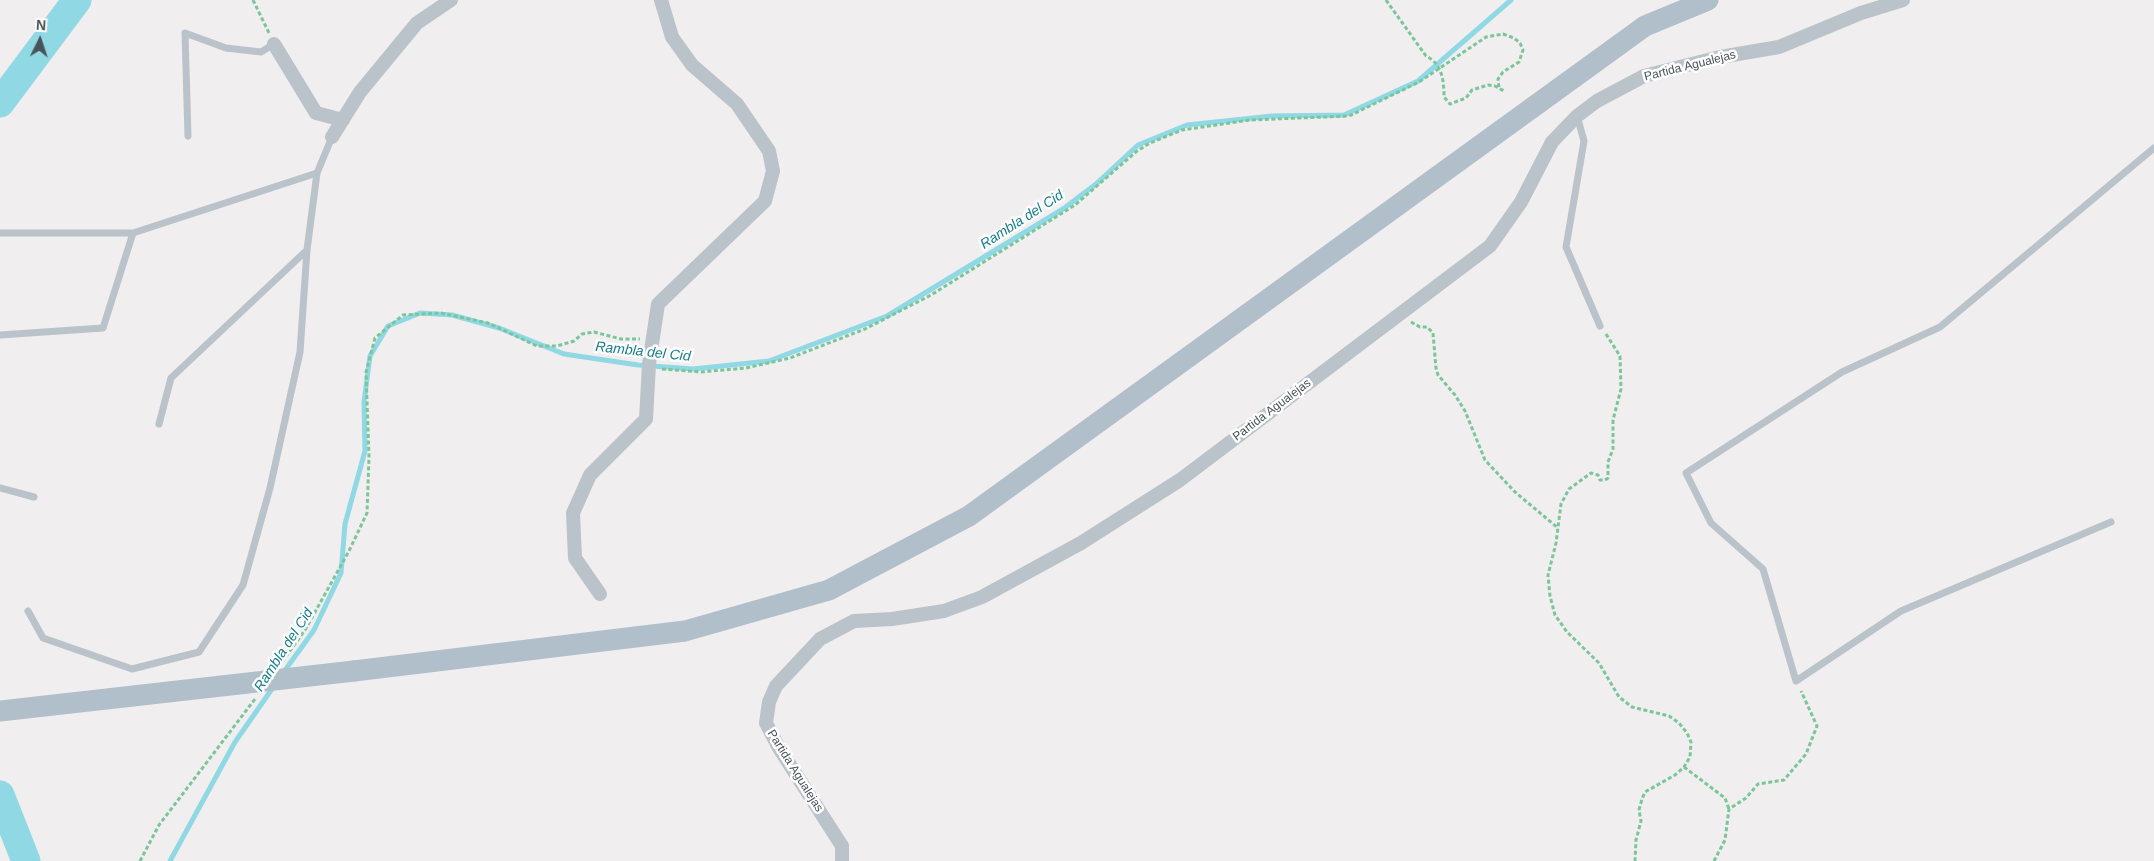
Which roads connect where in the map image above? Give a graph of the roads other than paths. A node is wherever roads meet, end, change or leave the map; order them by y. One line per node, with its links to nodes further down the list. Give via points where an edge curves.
1 (451, 0): 7 (street, via 416,23 360,92)
2 (661, 0): 21 (street, via 672,37 692,65 737,104 769,151 773,171 765,201 658,304 646,419 590,475 573,513 575,558)
3 (1708, 0): 23 (main road, bridge, via 1645,26 969,516 829,590 685,631)
4 (1903, 0): 6 (street, Partida Agualejas, via 1861,13 1779,47 1720,57 1644,76)
5 (274, 44): 7 (street, via 316,113); 8 (lane, via 262,52 226,48 185,33)
6 (1577, 116): 15 (lane, via 1584,141 1566,247); 24 (street, Partida Agualejas, via 1552,142 1518,207 1490,246 1180,480 1081,543 982,597 944,611 854,621 820,638 776,686 769,702 766,724 842,846)
7 (344, 120): 9 (street)
8 (188, 136)
9 (332, 137): 11 (lane)
10 (2154, 148): 20 (lane, via 1940,328 1842,372 1686,473 1711,523 1763,569 1796,681 1901,611)
11 (317, 174): 13 (lane); 14 (lane)
12 (0, 233): 13 (lane)
13 (133, 233): 16 (lane, via 103,328)
14 (307, 250): 17 (lane, via 171,378); 22 (lane, via 300,352 268,497 243,585 198,652 132,669 43,638)
15 (1600, 326)
16 (0, 335)
17 (159, 424)
18 (0, 488): 19 (lane)
19 (34, 497)
20 (2110, 522)
21 (600, 594)
22 (28, 611)
23 (0, 711)
24 (842, 861)

